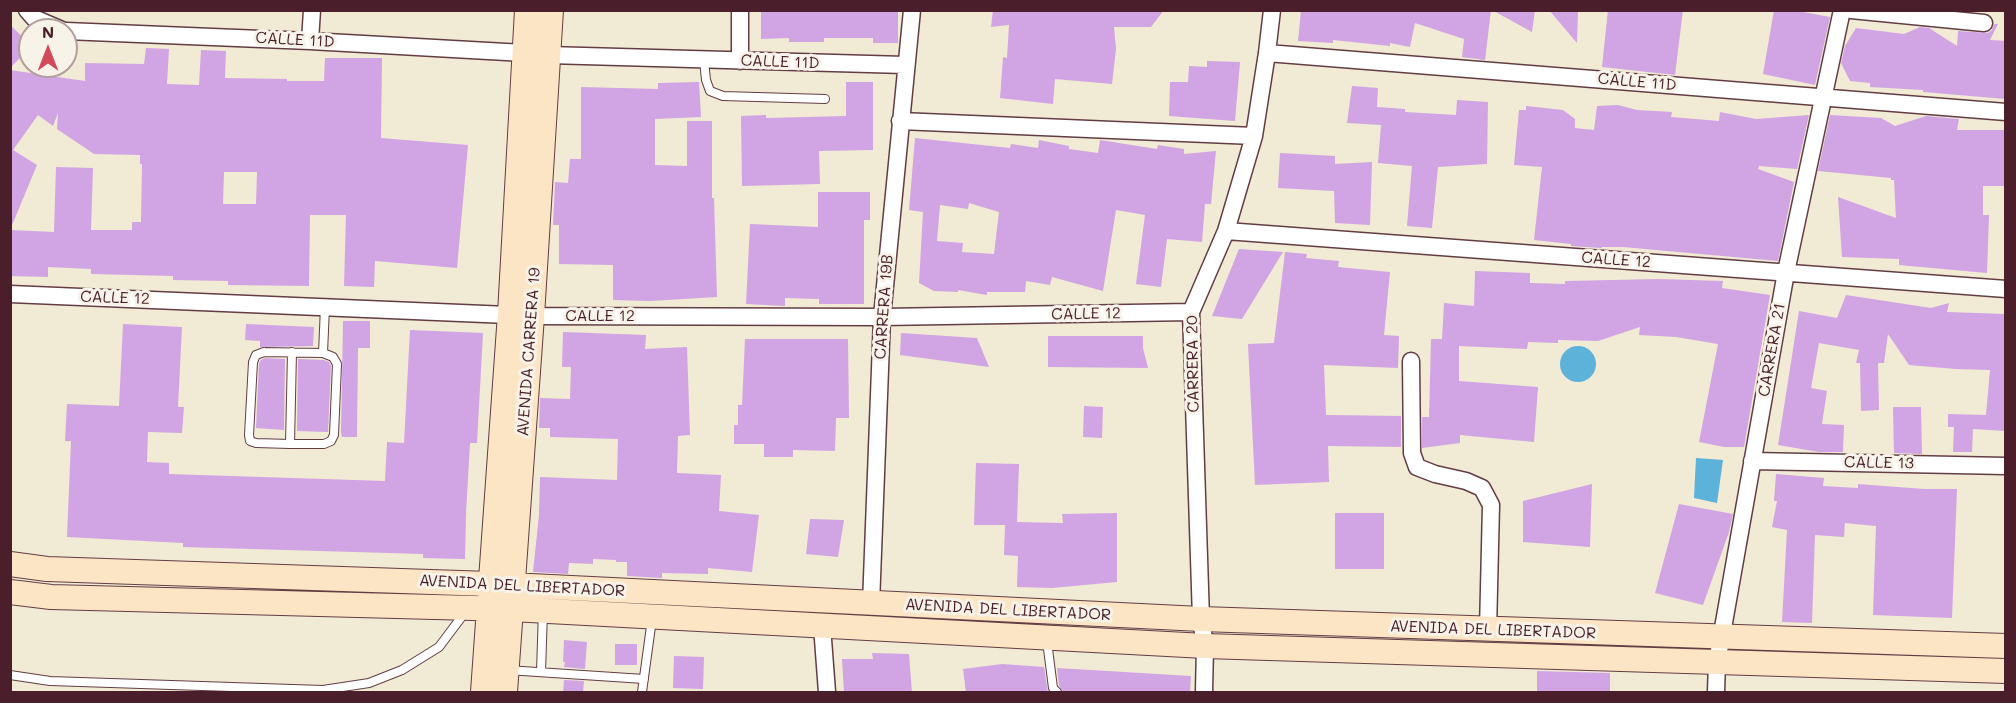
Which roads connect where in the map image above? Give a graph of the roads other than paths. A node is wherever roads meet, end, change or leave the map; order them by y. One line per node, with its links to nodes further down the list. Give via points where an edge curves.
1 (312, 10): 11 (street)
2 (527, 10): 12 (main road, AVENIDA CARRERA 19)
3 (551, 10): 14 (main road, AVENIDA CARRERA 19)
4 (740, 10): 16 (street)
5 (912, 10): 17 (street, CARRERA 19B)
6 (1272, 10): 13 (street, CARRERA 20)
7 (1842, 10): 18 (street, CARRERA 21)
8 (1851, 10): 9 (street)
9 (1984, 23)
10 (78, 32): 11 (street, CALLE 11D)
11 (310, 41): 12 (street, CALLE 11D)
12 (524, 53): 29 (main road, AVENIDA CARRERA 19)
13 (1268, 53): 18 (street, CALLE 11D); 22 (street, CARRERA 20)
14 (548, 55): 15 (street, CALLE 11D); 29 (main road, AVENIDA CARRERA 19)
15 (704, 60): 16 (street, CALLE 11D); 19 (lane, via 710,91 723,96)
16 (740, 61): 17 (street, CALLE 11D)
17 (905, 65): 21 (street, CARRERA 19B)
18 (1824, 97): 20 (street, CALLE 11D); 24 (street, CARRERA 21)
19 (825, 99)
20 (2006, 112)
21 (900, 121): 22 (street); 30 (street, CARRERA 19B)
22 (1254, 136): 23 (street, CARRERA 20)
23 (1226, 231): 24 (street, CALLE 12); 28 (street, CARRERA 20)
24 (1786, 272): 25 (street, CALLE 12); 35 (street, CARRERA 21)
25 (2006, 289)
26 (10, 294): 27 (street, CALLE 12)
27 (325, 307): 29 (street, CALLE 12); 32 (lane)
28 (1191, 312): 30 (street, CALLE 12); 44 (street, CARRERA 20)
29 (521, 315): 30 (street, CALLE 12); 38 (main road, AVENIDA CARRERA 19)
30 (882, 317): 40 (street, CARRERA 19B)
31 (292, 352): 32 (lane); 34 (lane); 34 (lane, via 256,355 249,435 250,441 256,443)
32 (323, 353): 34 (lane, via 333,357 337,364 334,435 324,444)
33 (1411, 361): 46 (street, via 1412,453 1417,467 1482,488 1491,505)
34 (290, 444)
35 (1752, 461): 36 (street, CALLE 13); 47 (street, CARRERA 21)
36 (2006, 466)
37 (10, 564): 38 (main road, AVENIDA DEL LIBERTADOR, via 47,569)
38 (501, 584): 40 (main road, AVENIDA DEL LIBERTADOR); 41 (main road, AVENIDA CARRERA 19)
39 (10, 592): 41 (main road, AVENIDA DEL LIBERTADOR, via 51,597)
40 (871, 604): 44 (main road, AVENIDA DEL LIBERTADOR)
41 (489, 609): 42 (main road, AVENIDA DEL LIBERTADOR); 54 (lane, via 402,670 369,683 335,688 50,681); 56 (main road, AVENIDA CARRERA 19); 57 (main road, AVENIDA CARRERA 19)
42 (543, 611): 43 (main road, AVENIDA DEL LIBERTADOR); 53 (lane)
43 (652, 617): 45 (main road, AVENIDA DEL LIBERTADOR); 55 (lane)
44 (1201, 619): 46 (main road, AVENIDA DEL LIBERTADOR); 49 (street, CARRERA 20)
45 (822, 626): 48 (main road, AVENIDA DEL LIBERTADOR); 59 (street)
46 (1488, 630): 47 (main road, AVENIDA DEL LIBERTADOR)
47 (1721, 637): 50 (main road, AVENIDA DEL LIBERTADOR); 51 (street, CARRERA 21)
48 (1047, 638): 49 (main road, AVENIDA DEL LIBERTADOR); 60 (lane, via 1053,688)
49 (1205, 646): 51 (main road, AVENIDA DEL LIBERTADOR); 61 (street, CARRERA 20)
50 (2006, 646)
51 (1717, 662): 52 (main road, AVENIDA DEL LIBERTADOR); 62 (street, CARRERA 21)
52 (2006, 671)
53 (541, 672): 55 (lane); 56 (lane)
54 (10, 675)
55 (644, 679): 58 (lane)
56 (506, 681)
57 (483, 693)
58 (642, 693)
59 (827, 693)
60 (1057, 693)
61 (1204, 693)
62 (1716, 693)

